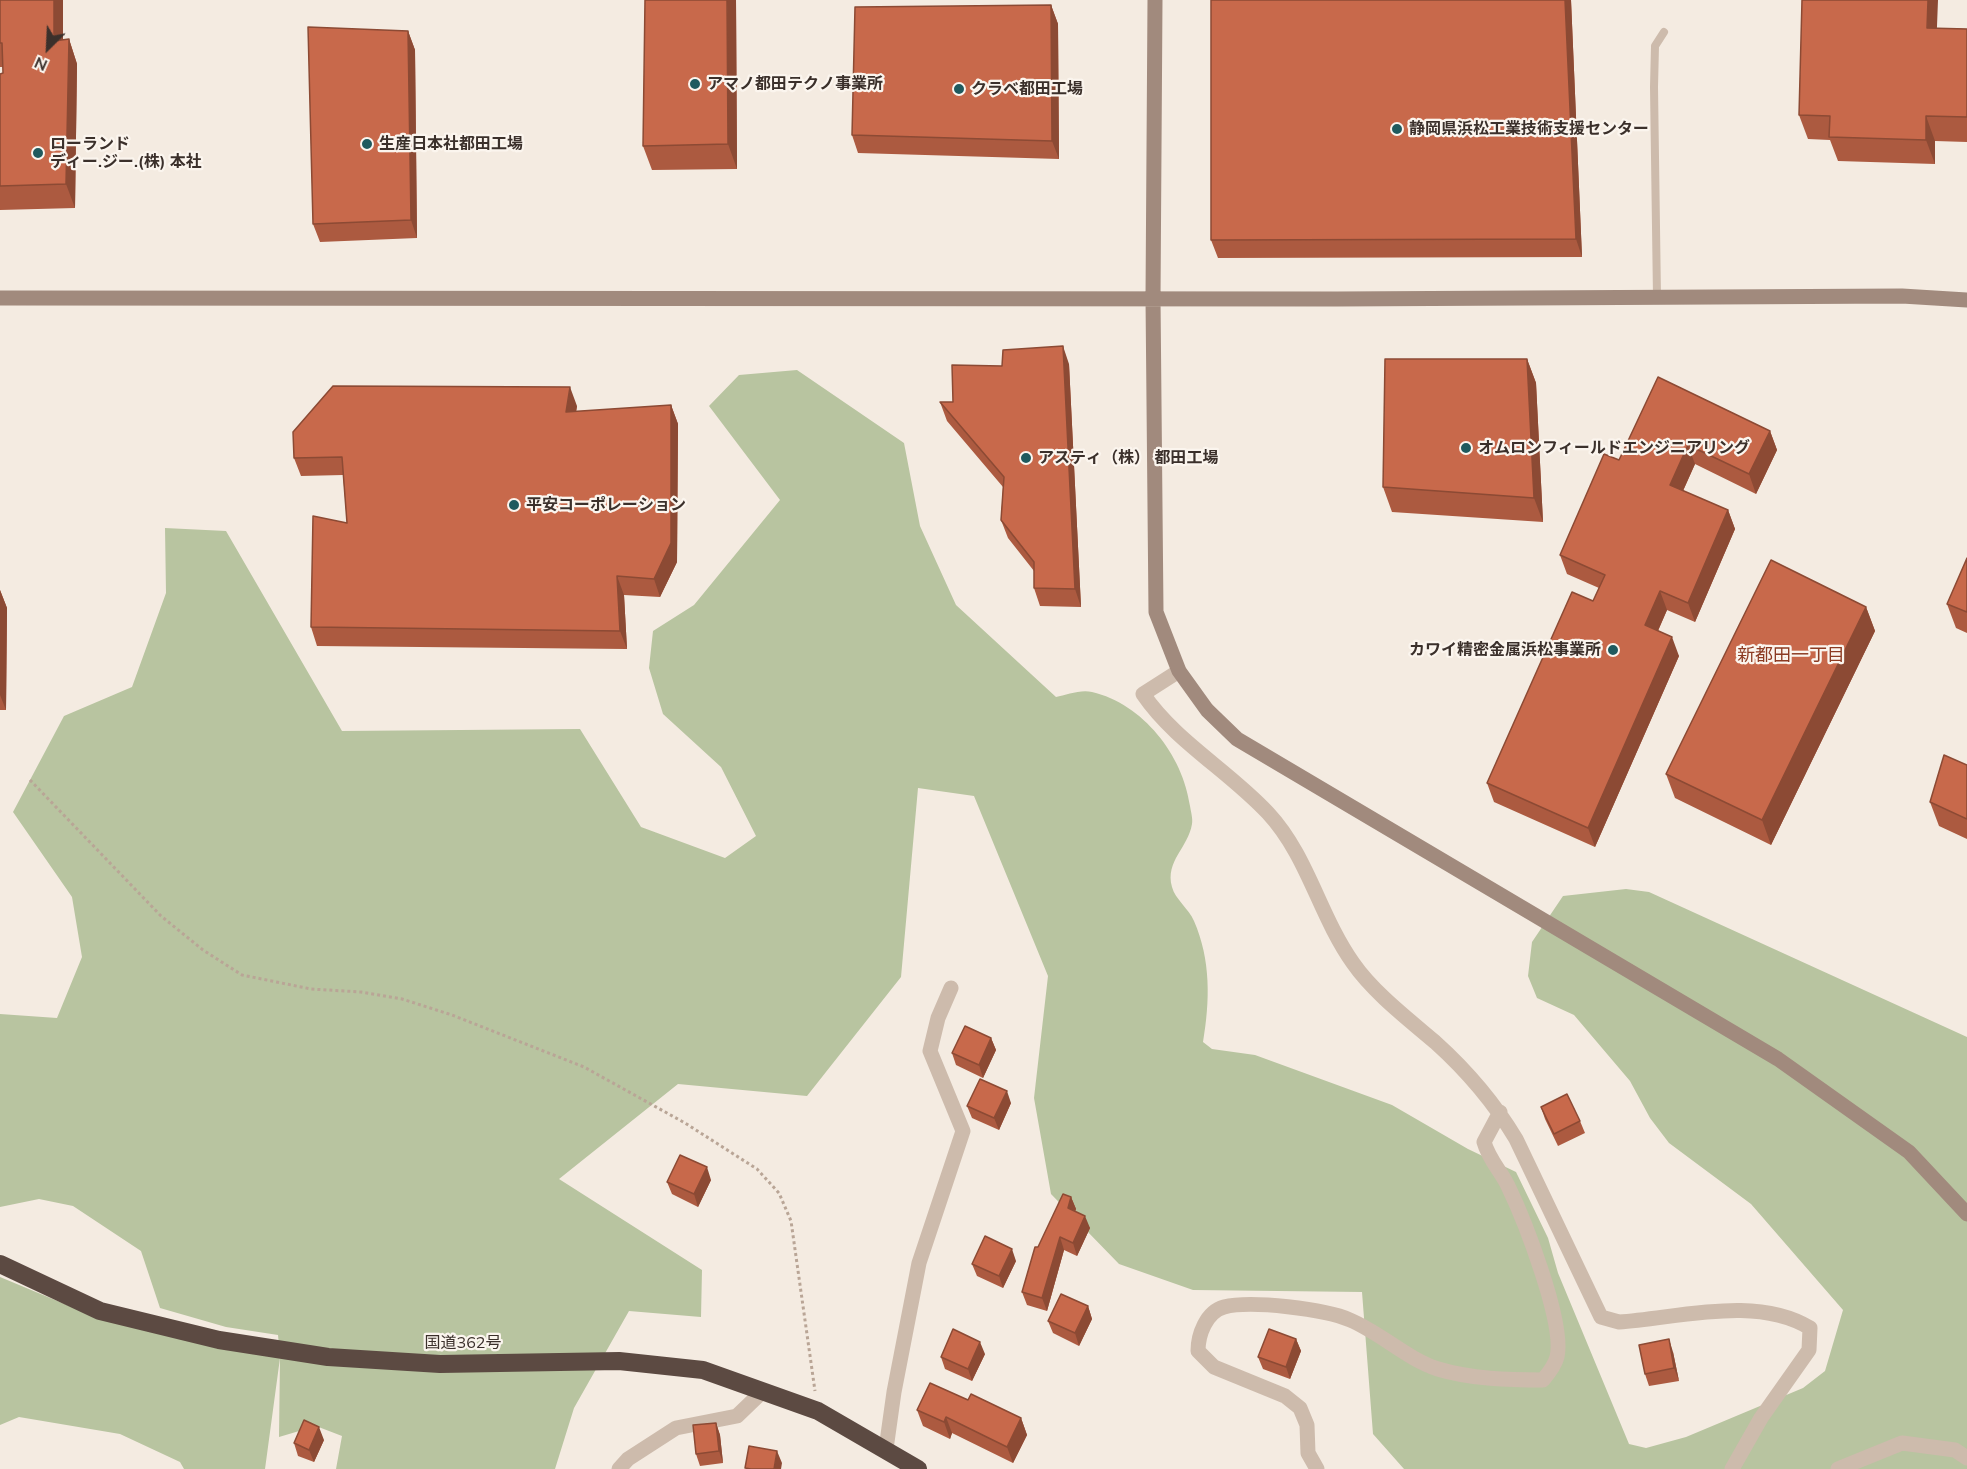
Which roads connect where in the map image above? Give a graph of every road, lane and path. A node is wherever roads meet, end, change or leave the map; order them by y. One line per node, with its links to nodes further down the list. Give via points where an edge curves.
1 (1155, 0): 5 (street)
2 (1664, 32): 3 (lane, via 1655,46)
3 (1657, 297): 5 (street); 6 (street, via 1902,296)
4 (0, 298): 5 (street)
5 (1153, 298): 7 (street, via 1156,612)
6 (1967, 300)
7 (1179, 671): 10 (street, via 1143,694 1158,717 1268,814 1301,859 1353,964 1436,1043); 11 (street, via 1207,710 1238,739 1778,1059 1908,1152)
8 (30, 780): 14 (path, via 161,916 242,975 311,989 402,999 452,1015 584,1067 758,1168 779,1193 791,1221)
9 (951, 988): 15 (street, via 930,1051 963,1131 919,1263)
10 (1500, 1112): 19 (street, via 1485,1143 1488,1155 1522,1215 1555,1324 1557,1357 1543,1380 1493,1378 1437,1368 1379,1334 1328,1312 1223,1307 1211,1316 1198,1336 1198,1351 1214,1367 1285,1396 1300,1408 1307,1425 1308,1453); 20 (street, via 1601,1317 1619,1322 1741,1311 1792,1317 1810,1328 1809,1350 1761,1418)
11 (1967, 1214)
12 (0, 1264): 13 (highway, 国道362号, via 100,1311 219,1340 328,1357 440,1364 619,1361 703,1370)
13 (763, 1391): 14 (highway, 国道362号); 17 (street, via 737,1416 676,1428)
14 (818, 1411): 15 (highway, 国道362号)
15 (886, 1449): 18 (highway, 国道362号)
16 (1967, 1458): 21 (street, via 1954,1450 1902,1443)
17 (619, 1469)
18 (918, 1469)
19 (1317, 1469)
20 (1732, 1469)
21 (1838, 1469)

